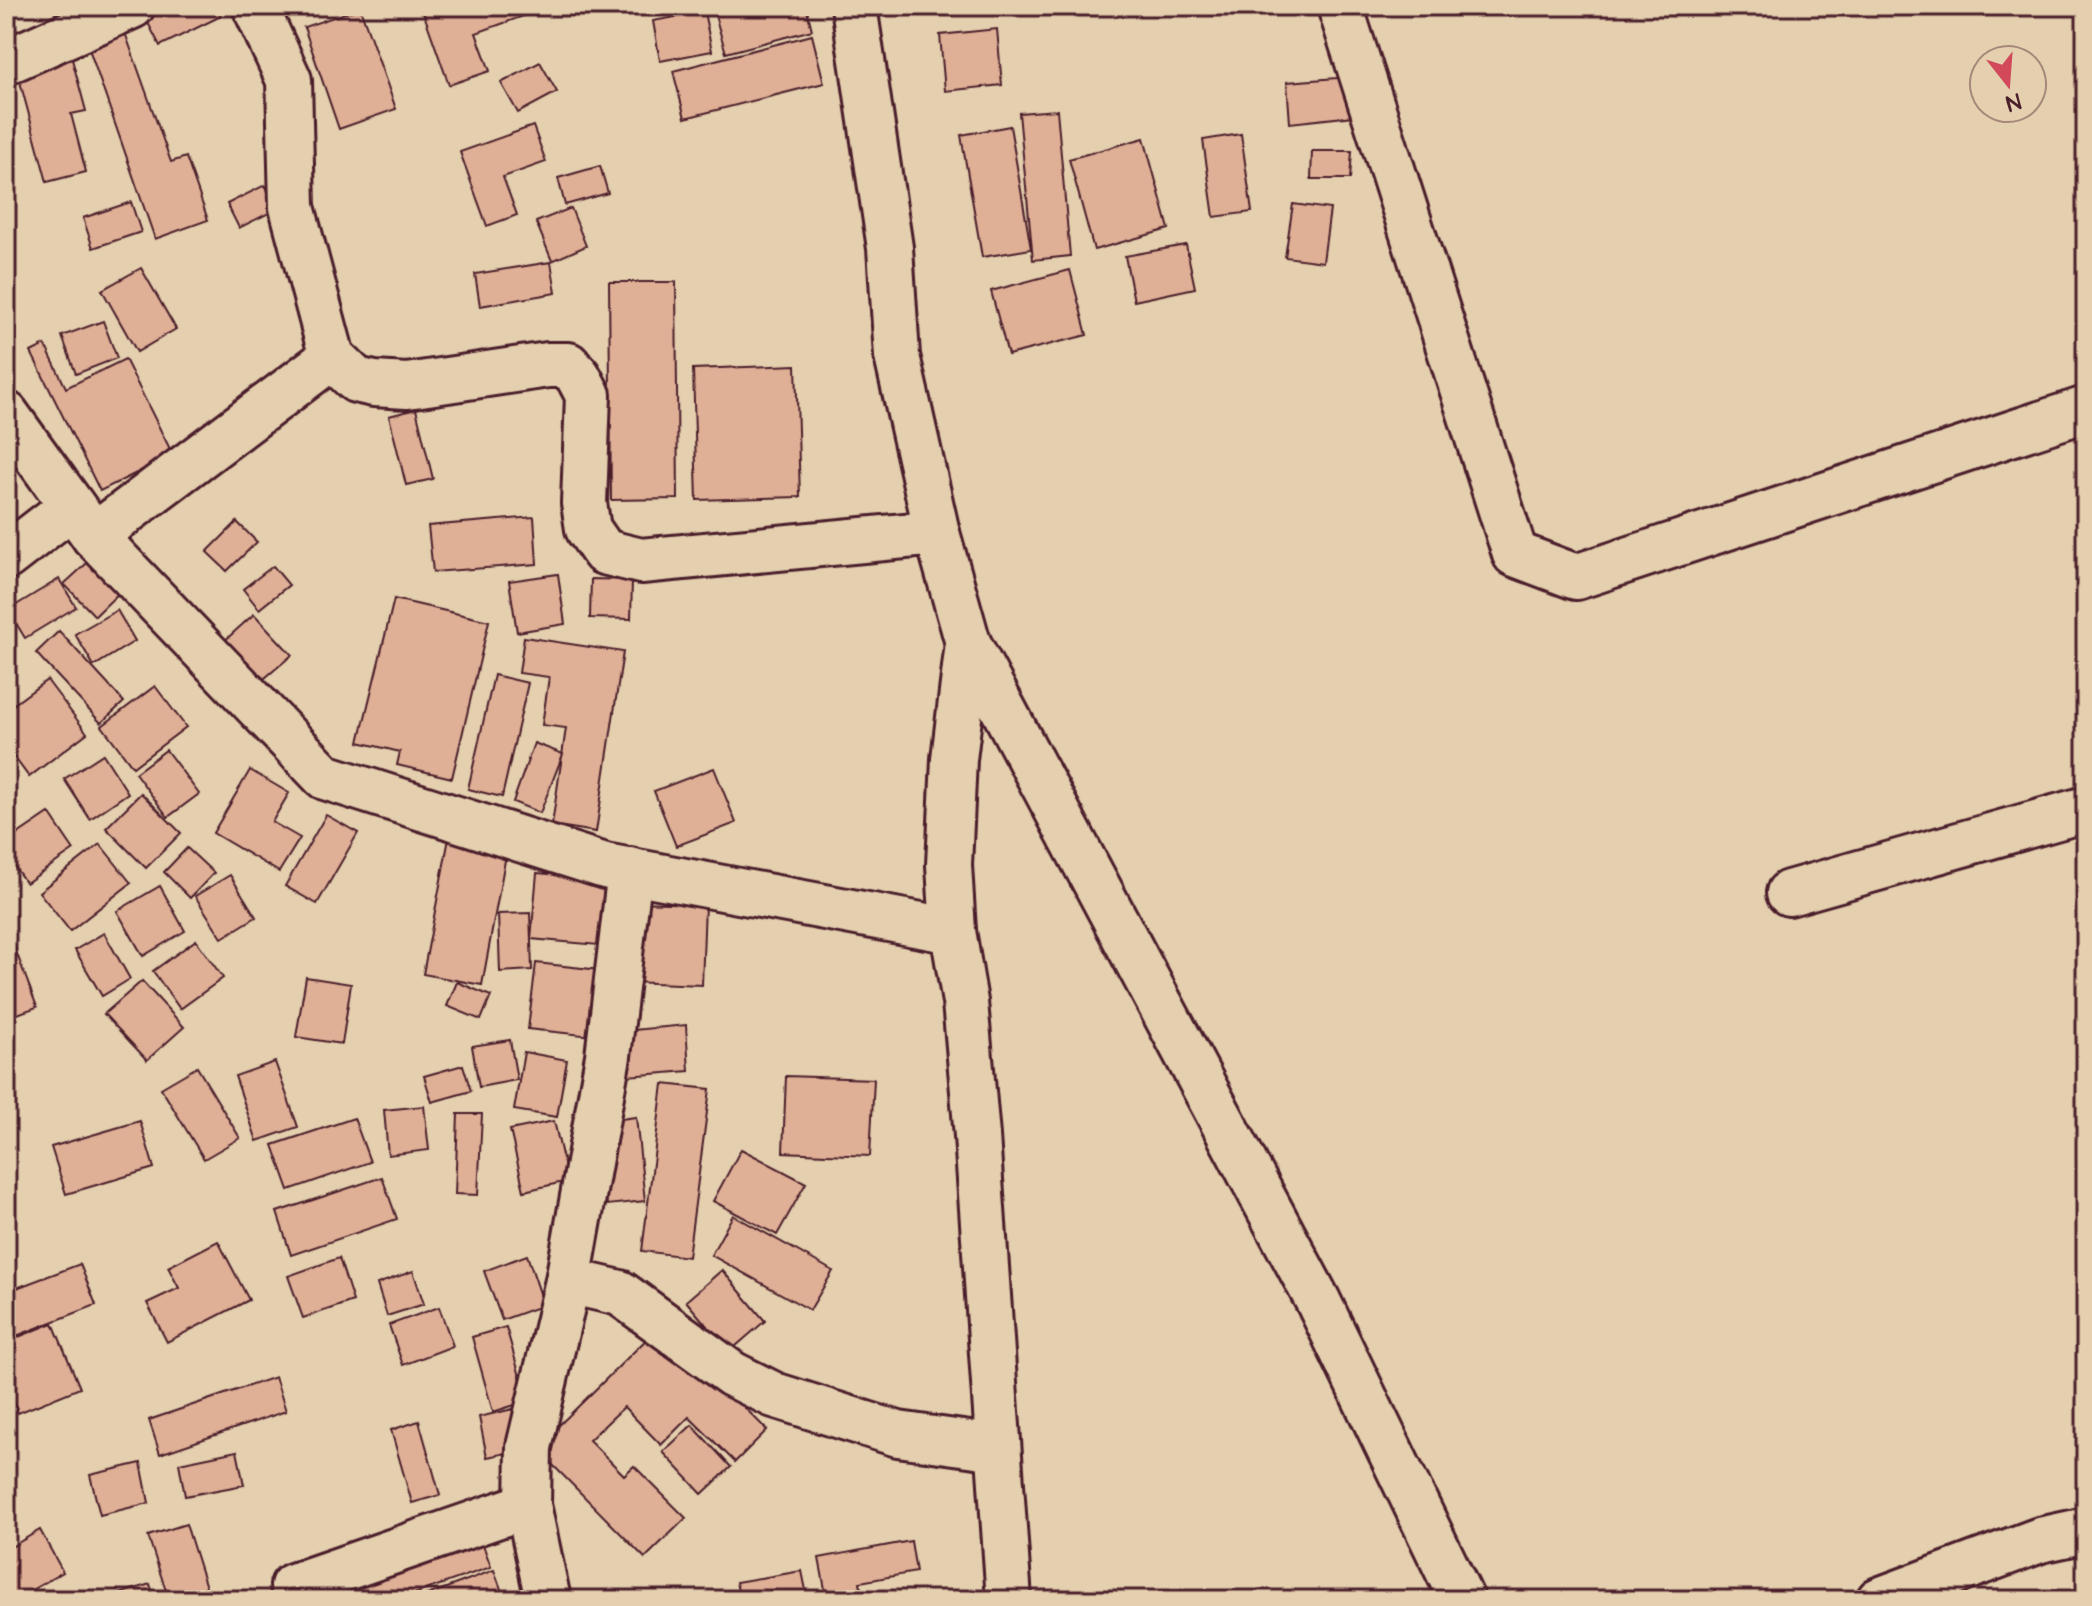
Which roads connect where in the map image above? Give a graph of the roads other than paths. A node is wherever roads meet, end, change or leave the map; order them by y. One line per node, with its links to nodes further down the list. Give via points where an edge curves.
1 (132, 6): 5 (street)
2 (255, 6): 6 (street, via 289,80 292,207)
3 (854, 6): 10 (street, via 890,248 897,356)
4 (1340, 6): 7 (street, via 1515,554 1576,577)
5 (6, 62)
6 (332, 357): 9 (street); 10 (street, via 356,380 407,386 568,365 588,395 584,503 588,529 604,552 641,561)
7 (2086, 409)
8 (6, 414): 9 (street)
9 (83, 521): 11 (street); 14 (street, via 325,777)
10 (937, 533): 12 (street)
11 (6, 557)
12 (968, 643): 16 (street, via 954,759 949,865); 24 (street, via 1318,1301)
13 (2086, 809): 15 (street)
14 (630, 870): 16 (street); 17 (street, via 608,1056)
15 (1789, 893)
16 (953, 931): 18 (street, via 969,1046)
17 (568, 1281): 18 (street, via 620,1293 732,1374 774,1395 898,1434); 19 (street, via 529,1447)
18 (998, 1448): 23 (street)
19 (528, 1505): 21 (street); 22 (street)
20 (2086, 1530): 25 (street, via 2040,1540)
21 (293, 1586)
22 (548, 1600)
23 (1009, 1600)
24 (1462, 1600)
25 (1879, 1600)

